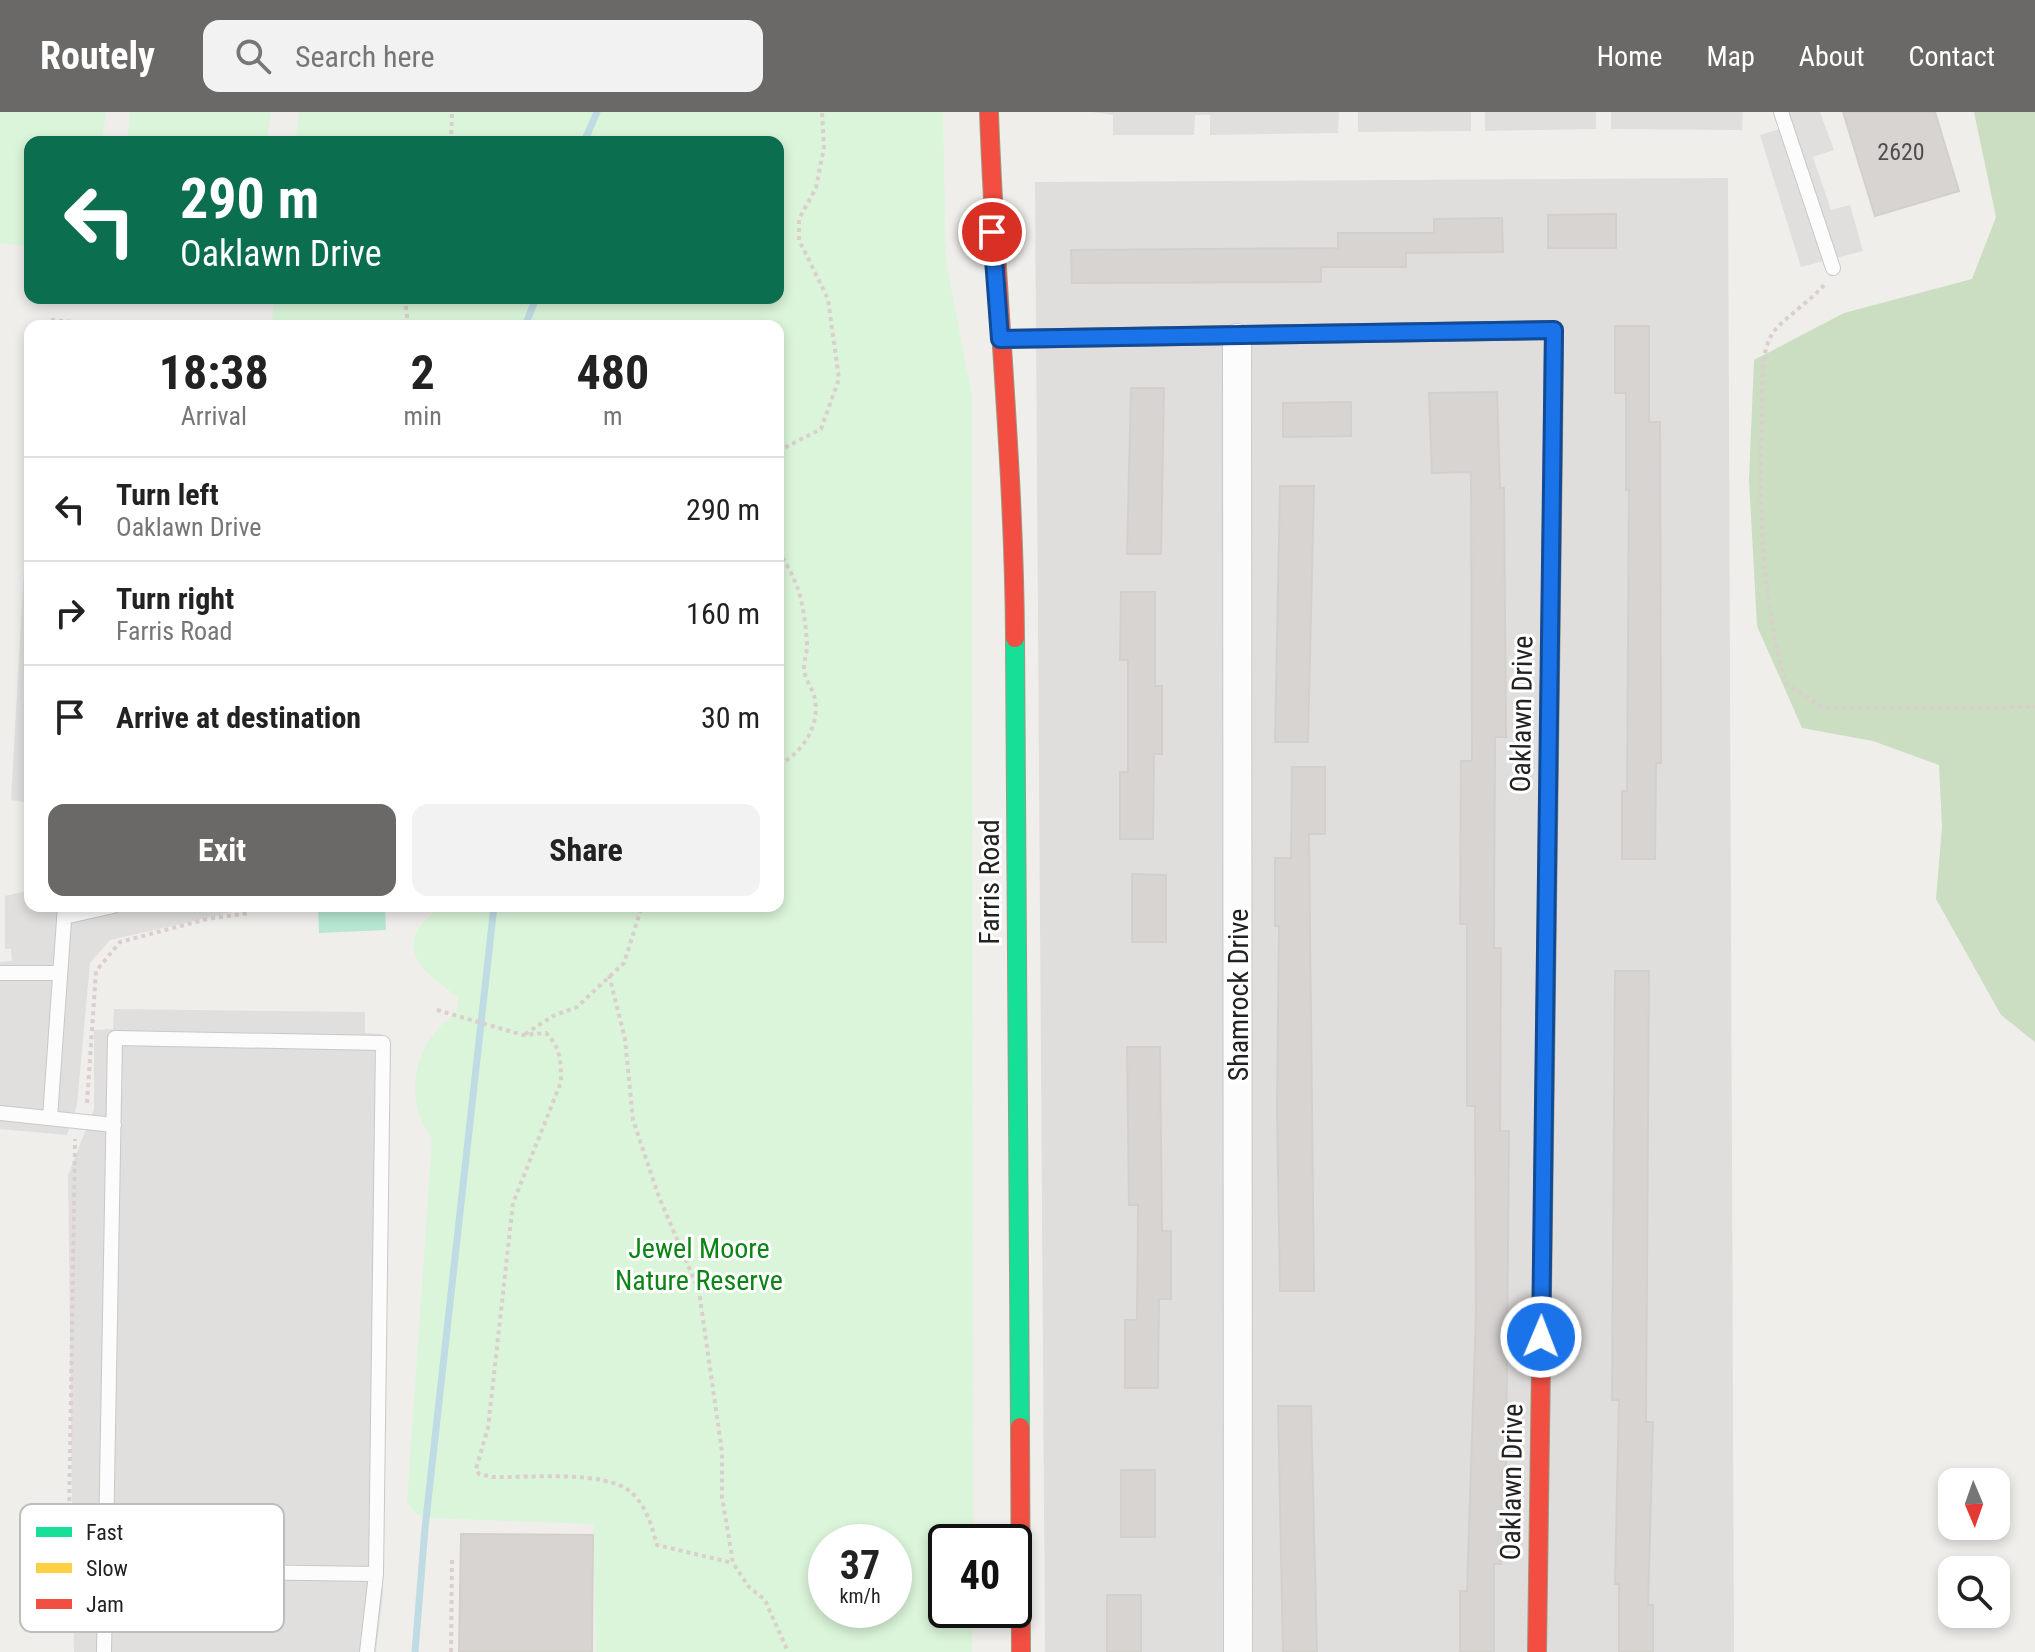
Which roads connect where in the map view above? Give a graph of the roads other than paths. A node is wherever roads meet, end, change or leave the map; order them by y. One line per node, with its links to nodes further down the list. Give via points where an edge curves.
1 (989, 112): 5 (street, Farris Road)
2 (1781, 112): 3 (lane)
3 (1833, 268)
4 (1237, 338): 5 (street, Oaklawn Drive); 19 (street, Shamrock Drive); 20 (street, Oaklawn Drive, via 1554,330)
5 (1000, 339): 18 (street, Farris Road, via 1014,512)
6 (65, 912): 8 (lane)
7 (0, 973): 8 (lane)
8 (60, 973): 10 (lane)
9 (0, 1113): 10 (lane)
10 (50, 1118): 11 (lane)
11 (114, 1125): 12 (lane); 14 (lane, via 115,1038 383,1043)
12 (107, 1504)
13 (284, 1573): 14 (lane)
14 (376, 1574): 17 (lane)
15 (104, 1632): 16 (lane)
16 (104, 1652)
17 (367, 1652)
18 (1021, 1652)
19 (1238, 1652)
20 (1537, 1652)

